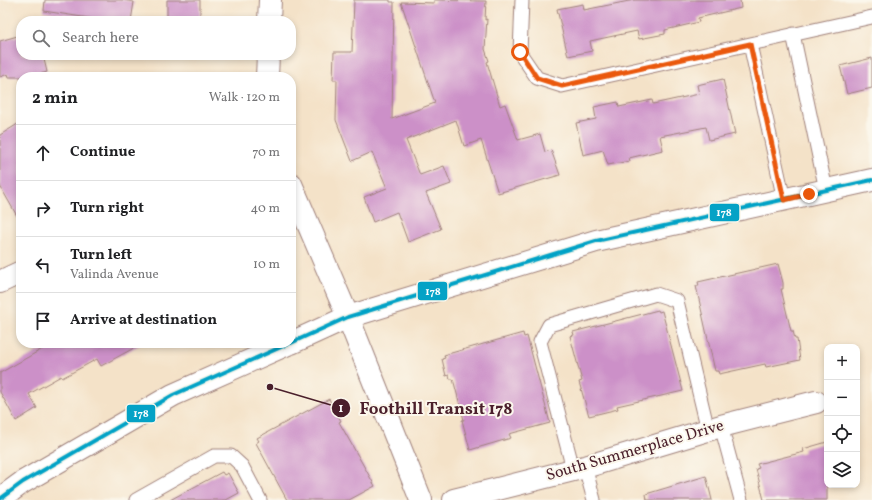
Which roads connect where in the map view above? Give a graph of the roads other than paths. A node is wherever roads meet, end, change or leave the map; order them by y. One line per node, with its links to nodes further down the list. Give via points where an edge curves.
1 (270, 0): 3 (main road)
2 (522, 0): 6 (lane, via 520,52 537,78 562,86)
3 (269, 16)
4 (872, 17): 5 (lane)
5 (793, 34): 6 (lane); 10 (lane)
6 (750, 44): 12 (lane)
7 (268, 60): 8 (main road)
8 (267, 72)
9 (872, 180): 10 (main road)
10 (826, 190): 12 (main road)
11 (296, 196): 15 (main road)
12 (784, 200): 15 (main road, via 596,242)
13 (16, 274): 14 (main road)
14 (0, 282)
15 (348, 317): 16 (main road); 24 (main road)
16 (296, 340)
17 (279, 348): 21 (main road, via 173,395 23,482)
18 (816, 402): 19 (main road, South Summerplace Drive)
19 (714, 428): 20 (main road, South Summerplace Drive); 20 (lane, via 677,300 656,294 549,325 540,342); 27 (lane)
20 (579, 468): 25 (main road, South Summerplace Drive); 26 (lane)
21 (0, 499)
22 (136, 500): 23 (lane, via 214,456 231,456 242,466)
23 (260, 500)
24 (420, 500)
25 (454, 500)
26 (594, 500)
27 (741, 500)

